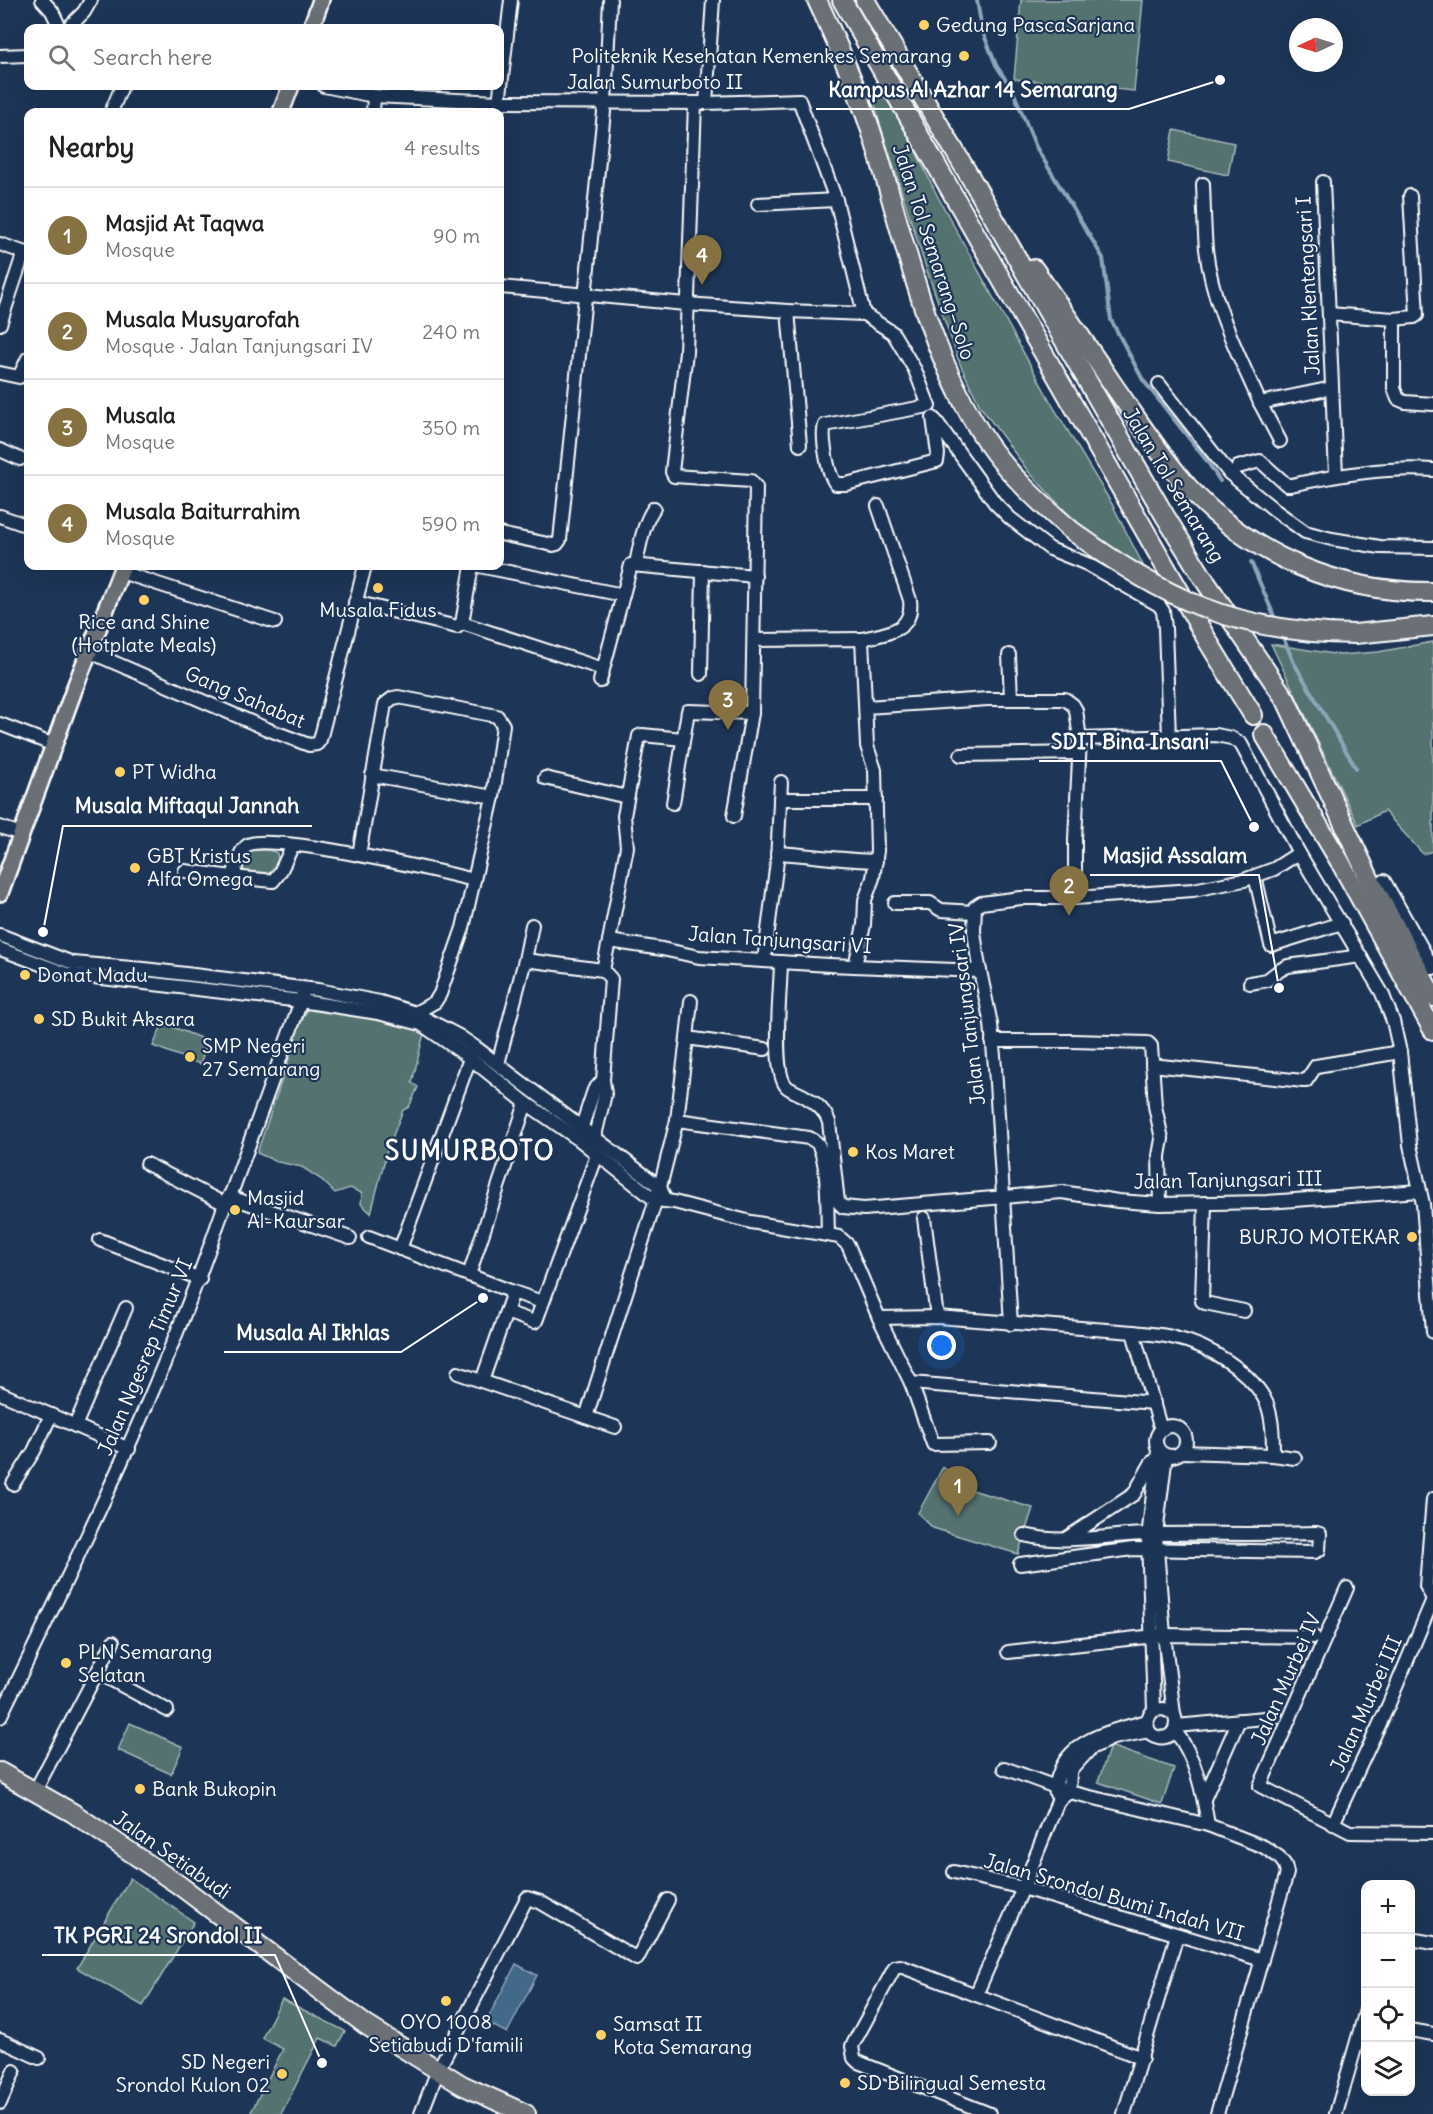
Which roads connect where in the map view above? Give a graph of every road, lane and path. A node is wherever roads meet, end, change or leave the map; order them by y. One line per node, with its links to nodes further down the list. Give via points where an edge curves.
1 (42, 0): 10 (street)
2 (91, 0): 11 (street)
3 (321, 0): 12 (main road)
4 (511, 0): 15 (street)
5 (610, 0): 21 (street)
6 (713, 0): 22 (street)
7 (817, 0): 77 (highway, Jalan Tol Semarang–Solo, bridge, via 867,119 917,289 947,371 987,442 1011,473 1071,530 1109,558 1197,606 1274,627 1325,634)
8 (842, 0): 86 (highway)
9 (865, 0): 29 (highway, Jalan Tol Semarang)
10 (58, 24)
11 (72, 24)
12 (312, 24)
13 (24, 54): 14 (street)
14 (0, 56)
15 (504, 58)
16 (120, 90): 24 (street)
17 (290, 90): 25 (main road)
18 (344, 90): 20 (street, Jalan Sumurboto II)
19 (500, 90): 23 (street)
20 (374, 96): 23 (street, Jalan Sumurboto II); 26 (street)
21 (605, 102): 22 (street, Jalan Sumurboto II); 23 (street, Jalan Sumurboto II); 37 (street)
22 (700, 103): 31 (street, Jalan Sumurboto II, via 799,100); 38 (street)
23 (498, 107)
24 (113, 108)
25 (283, 108)
26 (373, 108)
27 (1323, 182): 41 (street, Jalan Klentengsari I)
28 (1203, 183): 48 (street, via 1206,250 1213,282 1224,321)
29 (976, 187): 72 (highway, via 1142,426 1188,487 1225,522 1264,550 1321,576 1393,591); 138 (highway, Jalan Tol Semarang, via 1165,516 1286,700 1368,878)
30 (1410, 196): 42 (street, via 1417,315)
31 (837, 200): 32 (street); 40 (street, Jalan Sumurboto II)
32 (758, 204)
33 (0, 244): 34 (street)
34 (24, 252)
35 (24, 258): 43 (street)
36 (504, 287): 37 (street)
37 (586, 295): 38 (street); 62 (street, via 560,540 553,545)
38 (686, 304): 39 (street); 71 (street, via 685,370 672,474 755,483)
39 (788, 311): 40 (street); 52 (street)
40 (864, 314): 50 (street, via 893,333 915,370)
41 (1329, 314): 42 (street); 47 (street, Jalan Klentengsari I)
42 (1394, 319): 49 (street, via 1394,388 1398,399)
43 (0, 324)
44 (24, 367): 45 (street, via 19,378)
45 (0, 373)
46 (1159, 384): 63 (street, via 1229,473 1305,532 1380,547)
47 (1332, 388): 48 (street, Jalan Klentengsari I); 57 (street, Jalan Klentengsari I)
48 (1260, 403): 51 (street)
49 (1433, 404)
50 (931, 412): 50 (street, via 825,425 831,479 836,484 846,484 937,462); 89 (street, via 988,494 1010,518 1050,549 1087,564 1160,605 1165,628)
51 (1280, 441)
52 (800, 445)
53 (0, 450): 54 (street)
54 (20, 459)
55 (1238, 467): 57 (street, via 1260,461 1287,485)
56 (1433, 470): 57 (street, via 1407,468)
57 (1336, 475)
58 (878, 506): 78 (street, via 911,612 902,626)
59 (654, 508): 64 (street)
60 (0, 516): 61 (street)
61 (24, 525)
62 (504, 535)
63 (1433, 549)
64 (636, 564): 70 (street); 73 (street, via 630,567)
65 (122, 570): 80 (main road)
66 (125, 570): 75 (street)
67 (364, 570): 74 (street, Gang Sahabat)
68 (471, 570): 76 (street)
69 (500, 570): 73 (street)
70 (703, 571): 71 (street); 82 (street)
71 (755, 576): 79 (street)
72 (1433, 592)
73 (622, 595): 76 (street, via 601,675)
74 (355, 602): 76 (street, via 454,627); 80 (street, Gang Sahabat, via 317,744 309,745 267,729)
75 (275, 622)
76 (462, 623)
77 (1433, 626)
78 (862, 639): 79 (street); 84 (street)
79 (754, 640): 85 (street)
80 (90, 652): 92 (main road)
81 (1009, 655): 83 (street)
82 (701, 674)
83 (1011, 699): 84 (street); 91 (street, via 1069,701 1076,710)
84 (866, 707): 101 (street, via 867,746 875,764)
85 (753, 713): 90 (street, via 688,711); 103 (street)
86 (1253, 715)
87 (0, 724): 92 (street)
88 (1264, 734): 142 (highway)
89 (1169, 737): 91 (street); 108 (street, via 1216,735 1241,744)
90 (683, 739): 99 (street, via 639,736); 102 (street)
91 (1080, 739): 93 (street)
92 (54, 745): 105 (main road)
93 (1078, 753): 94 (street); 117 (street)
94 (961, 755)
95 (372, 775): 98 (street); 98 (street, via 385,704 393,698 409,699 497,716 501,720); 109 (street)
96 (544, 778): 99 (street)
97 (781, 782): 100 (street)
98 (493, 797): 114 (street)
99 (627, 797): 122 (street, via 627,847)
100 (780, 799): 101 (street); 107 (street)
101 (876, 799): 110 (street)
102 (673, 803)
103 (734, 816)
104 (0, 827): 105 (street)
105 (21, 834): 116 (main road)
106 (293, 845): 109 (street); 113 (street, via 273,881); 113 (street, via 247,845)
107 (777, 853): 110 (street); 126 (street)
108 (1299, 853): 112 (street, Jalan Tanjungsari IV); 120 (street)
109 (359, 855): 114 (street)
110 (876, 861): 128 (street, via 865,900)
111 (185, 871): 113 (street)
112 (1255, 876): 117 (street, Jalan Tanjungsari IV, via 1193,890); 120 (street, via 1271,945)
113 (233, 877)
114 (474, 880): 141 (street, via 464,928 440,994 435,1002)
115 (1384, 881): 129 (street)
116 (0, 893)
117 (1075, 898): 119 (street, Jalan Tanjungsari IV, via 981,903)
118 (896, 903): 119 (street, via 930,903 941,910)
119 (974, 912): 133 (street, Jalan Tanjungsari IV)
120 (1342, 923): 124 (street)
121 (532, 925): 125 (street)
122 (609, 941): 126 (street, Jalan Tanjungsari VI, via 699,957); 131 (street)
123 (5, 944): 132 (street)
124 (1361, 956): 135 (street, via 1288,966 1270,979); 147 (street, via 1385,1000)
125 (525, 960): 131 (street); 148 (street)
126 (764, 961): 127 (street, Jalan Tanjungsari VI)
127 (781, 962): 128 (street, Jalan Tanjungsari VI); 158 (street, Jalan Tanjungsari III, via 781,1076 788,1088 827,1114 840,1205 864,1209)
128 (855, 966): 133 (street, Jalan Tanjungsari VI)
129 (1433, 968)
130 (144, 969): 132 (street); 134 (street); 136 (street)
131 (603, 970): 150 (street, via 611,982)
132 (92, 971): 134 (street)
133 (980, 971): 144 (street, Jalan Tanjungsari IV)
134 (142, 982): 136 (street)
135 (1250, 983)
136 (217, 984): 137 (street)
137 (302, 995): 140 (street); 160 (street, Jalan Ngesrep Timur VI)
138 (1433, 997)
139 (691, 1001): 143 (street)
140 (379, 1007): 141 (street); 146 (street, via 425,1025)
141 (415, 1013): 146 (street, via 459,1036)
142 (1433, 1030)
143 (687, 1038): 145 (street); 152 (street)
144 (992, 1041): 149 (street, via 1146,1042 1151,1046); 158 (street, Jalan Tanjungsari IV)
145 (765, 1049)
146 (472, 1052): 148 (street); 151 (street); 169 (street)
147 (1400, 1052): 149 (street, via 1316,1066 1304,1081); 157 (street)
148 (498, 1064): 153 (street)
149 (1152, 1065): 163 (street, via 1162,1139)
150 (603, 1080): 153 (street, via 594,1090); 154 (street)
151 (526, 1103): 153 (street); 170 (street)
152 (677, 1120): 156 (street); 165 (street, via 816,1141 825,1174)
153 (580, 1134): 154 (street)
154 (594, 1148): 156 (street); 159 (street); 173 (street)
155 (147, 1164): 160 (street)
156 (660, 1187): 159 (street)
157 (1419, 1191): 161 (street); 162 (street, Jalan Tanjungsari III)
158 (1002, 1199): 163 (street, Jalan Tanjungsari III, via 1062,1192); 179 (street, Jalan Tanjungsari IV)
159 (661, 1200): 165 (street, via 751,1222); 188 (street)
160 (227, 1201): 167 (street); 171 (street, Jalan Ngesrep Timur VI)
161 (1428, 1202): 181 (street)
162 (1205, 1203): 163 (street, Jalan Tanjungsari III); 175 (street, via 1202,1301)
163 (1160, 1204)
164 (924, 1218): 177 (street)
165 (828, 1235): 178 (street, via 839,1237 848,1245)
166 (369, 1237): 169 (street)
167 (350, 1238)
168 (100, 1240): 171 (street)
169 (400, 1249): 170 (street)
170 (469, 1275): 172 (street)
171 (200, 1279): 193 (street, Jalan Ngesrep Timur VI)
172 (513, 1292): 173 (street); 176 (street)
173 (542, 1302): 176 (street, via 534,1322)
174 (126, 1308): 189 (street)
175 (1244, 1311)
176 (506, 1312): 183 (street)
177 (937, 1317): 178 (street); 179 (street)
178 (879, 1318): 184 (street)
179 (1011, 1324): 180 (street)
180 (1133, 1332): 186 (street); 196 (street, via 1176,1338 1212,1352 1251,1380 1266,1402)
181 (1433, 1332)
182 (458, 1373): 183 (street)
183 (482, 1381): 188 (street)
184 (911, 1383): 186 (street); 192 (street, via 933,1444)
185 (0, 1393): 187 (street)
186 (1154, 1403): 191 (street)
187 (51, 1415): 189 (street); 198 (street)
188 (586, 1417): 190 (street)
189 (75, 1426): 193 (street)
190 (615, 1427)
191 (1161, 1430): 194 (street, via 1156,1438); 195 (street, via 1170,1426 1183,1433 1186,1442)
192 (990, 1443)
193 (129, 1449): 215 (street, Jalan Ngesrep Timur VI)
194 (1161, 1451): 195 (street, via 1173,1456); 201 (street, via 1134,1494); 203 (street)
195 (1182, 1452): 196 (street)
196 (1273, 1455): 197 (street)
197 (1294, 1458)
198 (12, 1484)
199 (1433, 1499): 207 (street, via 1426,1586)
200 (1023, 1535): 202 (street)
201 (1066, 1539): 202 (street); 203 (street)
202 (1039, 1540): 204 (street)
203 (1152, 1542): 203 (street, via 1317,1533 1320,1534 1319,1550 1315,1552); 204 (street); 208 (street); 209 (street)
204 (1041, 1559): 205 (street)
205 (1020, 1564)
206 (1347, 1588): 227 (street, Jalan Murbei IV, via 1261,1785)
207 (1433, 1599): 227 (street, Jalan Murbei III)
208 (1164, 1635): 209 (street); 210 (street); 219 (street)
209 (1150, 1636): 212 (street); 218 (street)
210 (1314, 1637)
211 (113, 1642): 213 (street)
212 (1008, 1652)
213 (97, 1672): 214 (street); 223 (street)
214 (168, 1710)
215 (0, 1717)
216 (1276, 1717): 217 (street)
217 (1239, 1720): 219 (street); 225 (street)
218 (1150, 1721): 219 (street, via 1164,1709); 219 (street, via 1155,1737 1165,1738); 222 (street, via 1082,1743 1063,1764); 224 (street, via 1091,1748 1070,1773)
219 (1175, 1724): 225 (street, via 1188,1748)
220 (1004, 1768): 222 (street)
221 (0, 1772): 223 (highway, Jalan Setiabudi)
222 (1054, 1786): 224 (street); 226 (street)
223 (35, 1791): 244 (highway, Jalan Setiabudi, via 179,1885 346,2011)
224 (1069, 1792): 226 (street); 228 (street)
225 (1204, 1799): 228 (street)
226 (1058, 1801): 231 (street)
227 (1333, 1824): 229 (street, via 1360,1833)
228 (1208, 1825): 236 (street, via 1264,1847 1285,1865 1287,1873)
229 (1433, 1833)
230 (954, 1872): 231 (street, Jalan Srondol Bumi Indah VII)
231 (1023, 1888): 233 (street, Jalan Srondol Bumi Indah VII); 237 (street)
232 (668, 1900): 244 (street, via 636,1959 540,1902 526,1898)
233 (1177, 1935): 236 (street, Jalan Srondol Bumi Indah VII); 243 (street)
234 (1415, 1940): 235 (street)
235 (1433, 1943)
236 (1262, 1960): 251 (street)
237 (976, 1995): 243 (street); 249 (street, via 895,1967 852,2046 852,2054 858,2062)
238 (1361, 2028): 252 (street)
239 (1415, 2031): 240 (street)
240 (1433, 2034)
241 (0, 2040): 242 (street)
242 (39, 2058)
243 (1142, 2058): 250 (street)
244 (438, 2070): 247 (street); 248 (highway, Jalan Setiabudi)
245 (15, 2071): 246 (street)
246 (0, 2103)
247 (421, 2114)
248 (526, 2114)
249 (990, 2114)
250 (1124, 2114)
251 (1217, 2114)
252 (1336, 2114)

